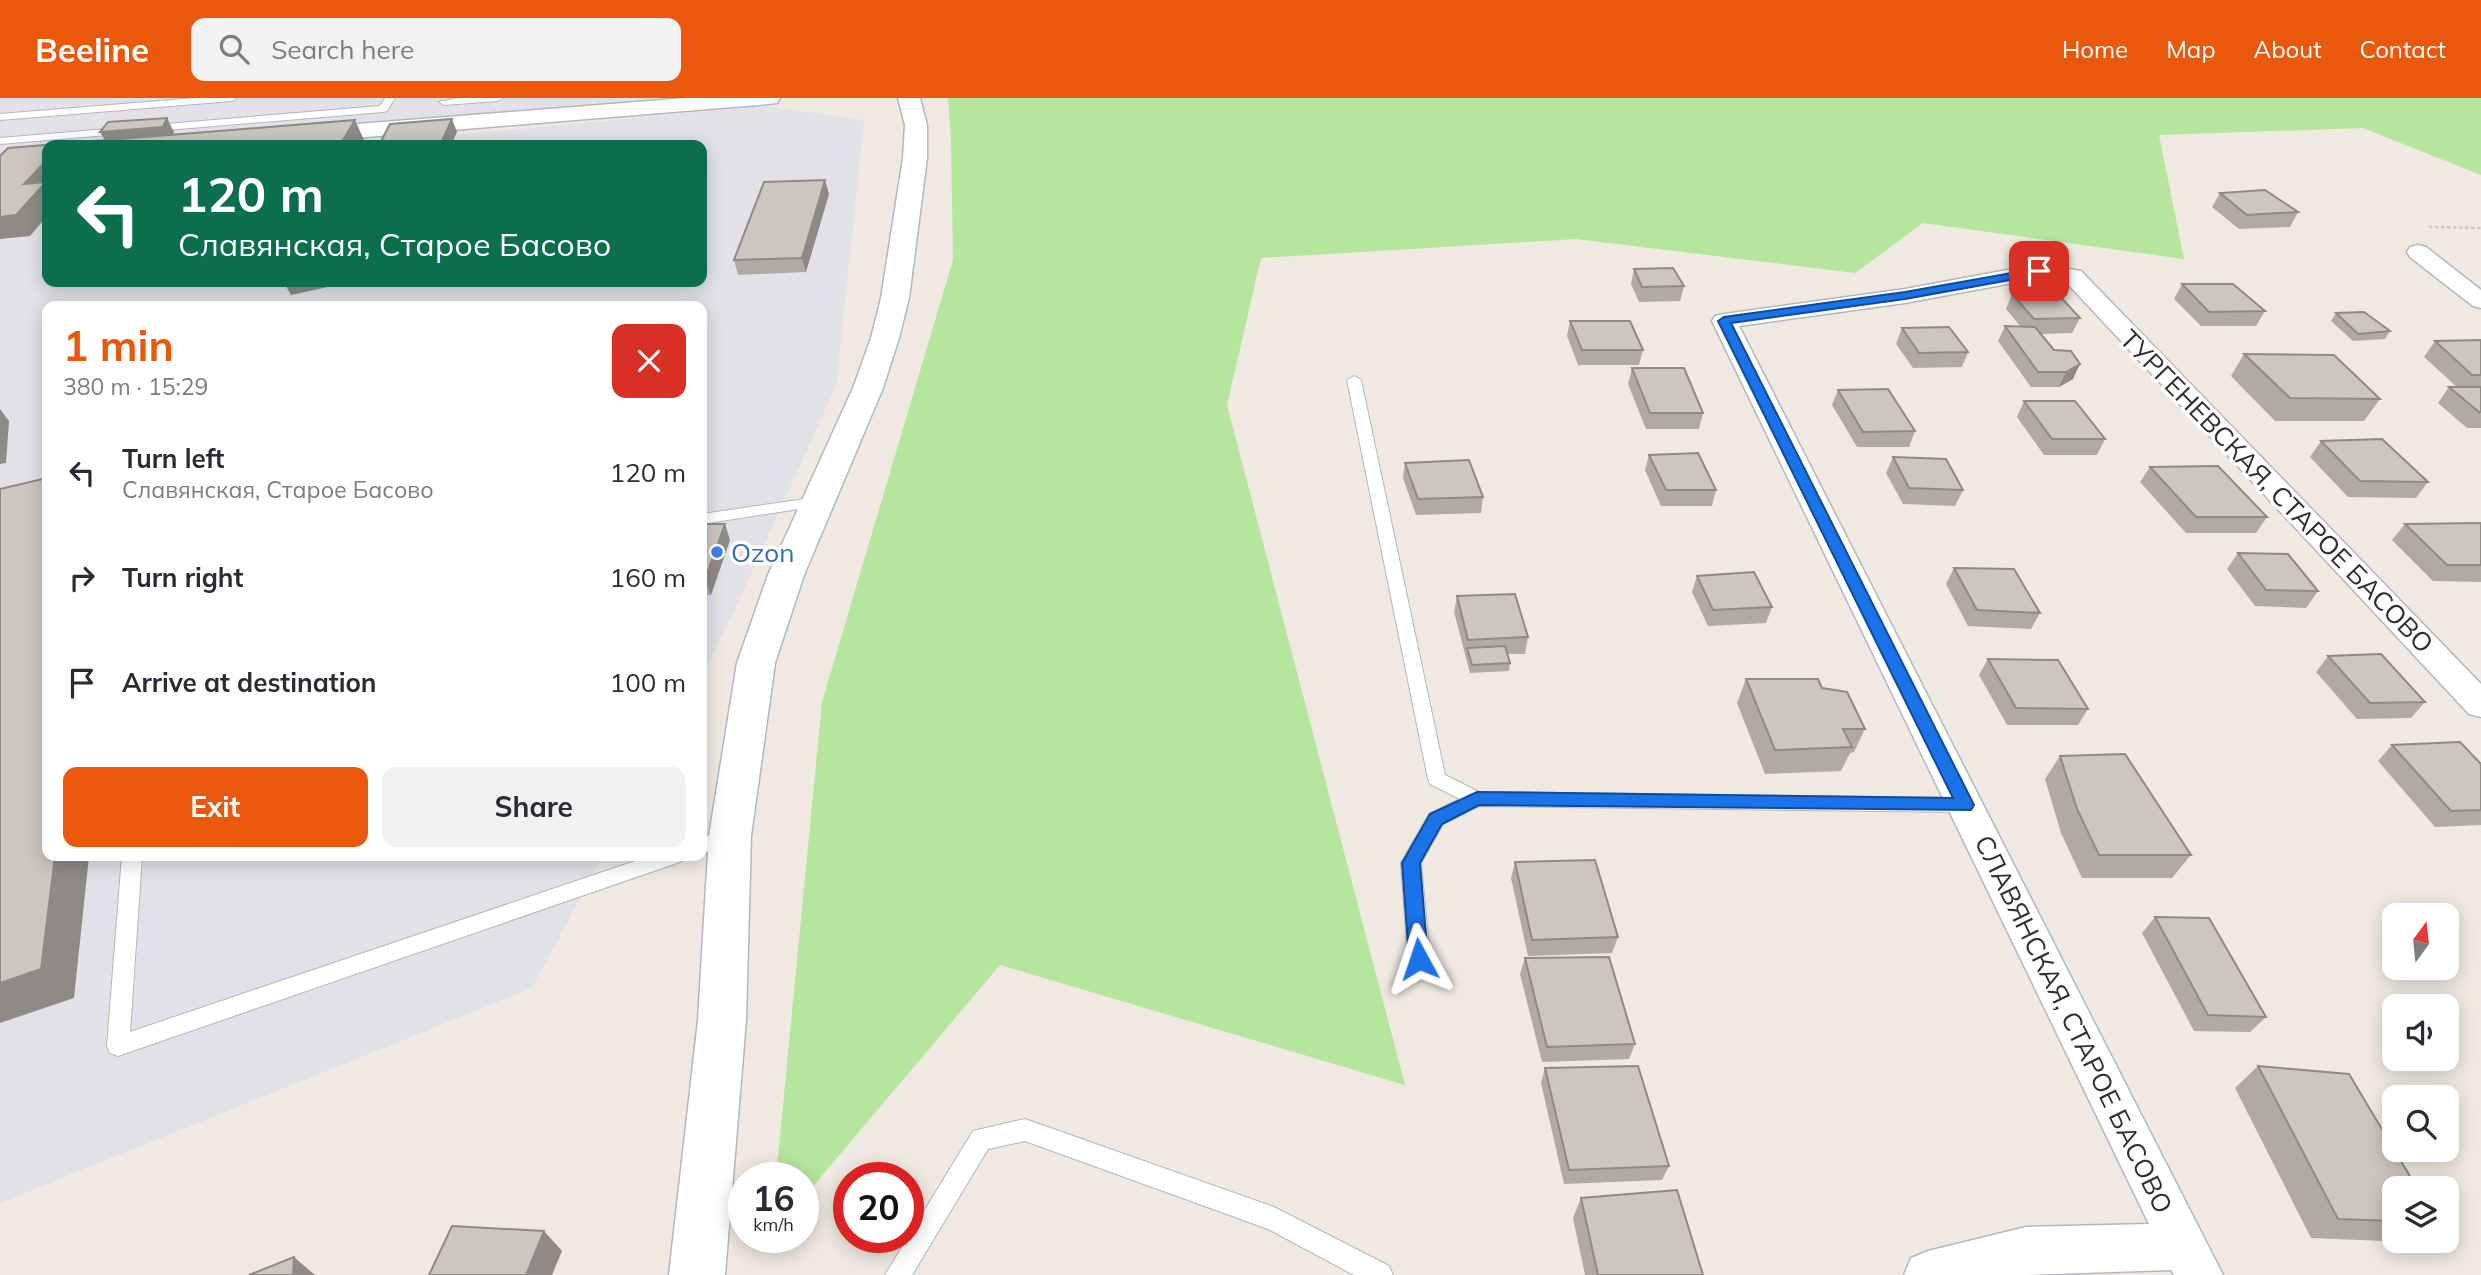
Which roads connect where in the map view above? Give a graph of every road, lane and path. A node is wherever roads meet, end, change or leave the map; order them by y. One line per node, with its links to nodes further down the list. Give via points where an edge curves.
1 (232, 98): 7 (lane)
2 (390, 98): 10 (lane, via 383,109)
3 (498, 98): 6 (lane)
4 (769, 98): 8 (street)
5 (909, 98): 18 (street, via 916,125 915,158 895,298 868,388)
6 (445, 100): 8 (lane, via 454,116)
7 (0, 117)
8 (437, 125): 9 (street)
9 (250, 140)
10 (0, 141)
11 (42, 157): 12 (street)
12 (0, 161)
13 (2481, 228): 14 (path, via 2429,227)
14 (2418, 252): 15 (street)
15 (2481, 300)
16 (1724, 321): 20 (street, ТУРГЕНЕВСКАЯ, СТАРОЕ БАСОВО, via 1905,296 2039,271 2073,276); 22 (street, СЛАВЯНСКАЯ, СТАРОЕ БАСОВО)
17 (1354, 380): 21 (lane, via 1437,779)
18 (819, 502): 19 (lane); 23 (street, via 786,575 756,663)
19 (707, 518)
20 (2481, 705)
21 (1477, 799): 22 (lane); 26 (lane, via 1436,819 1411,863)
22 (1965, 805): 27 (street, СЛАВЯНСКАЯ, СТАРОЕ БАСОВО)
23 (716, 841): 28 (street, via 722,1020)
24 (132, 861): 25 (lane, via 118,1046)
25 (658, 861)
26 (1419, 959)
27 (2192, 1261): 31 (street, via 2026,1251)
28 (697, 1275)
29 (898, 1275): 30 (lane, via 981,1139 1026,1130 1274,1219)
30 (1380, 1275)
31 (1928, 1275)

